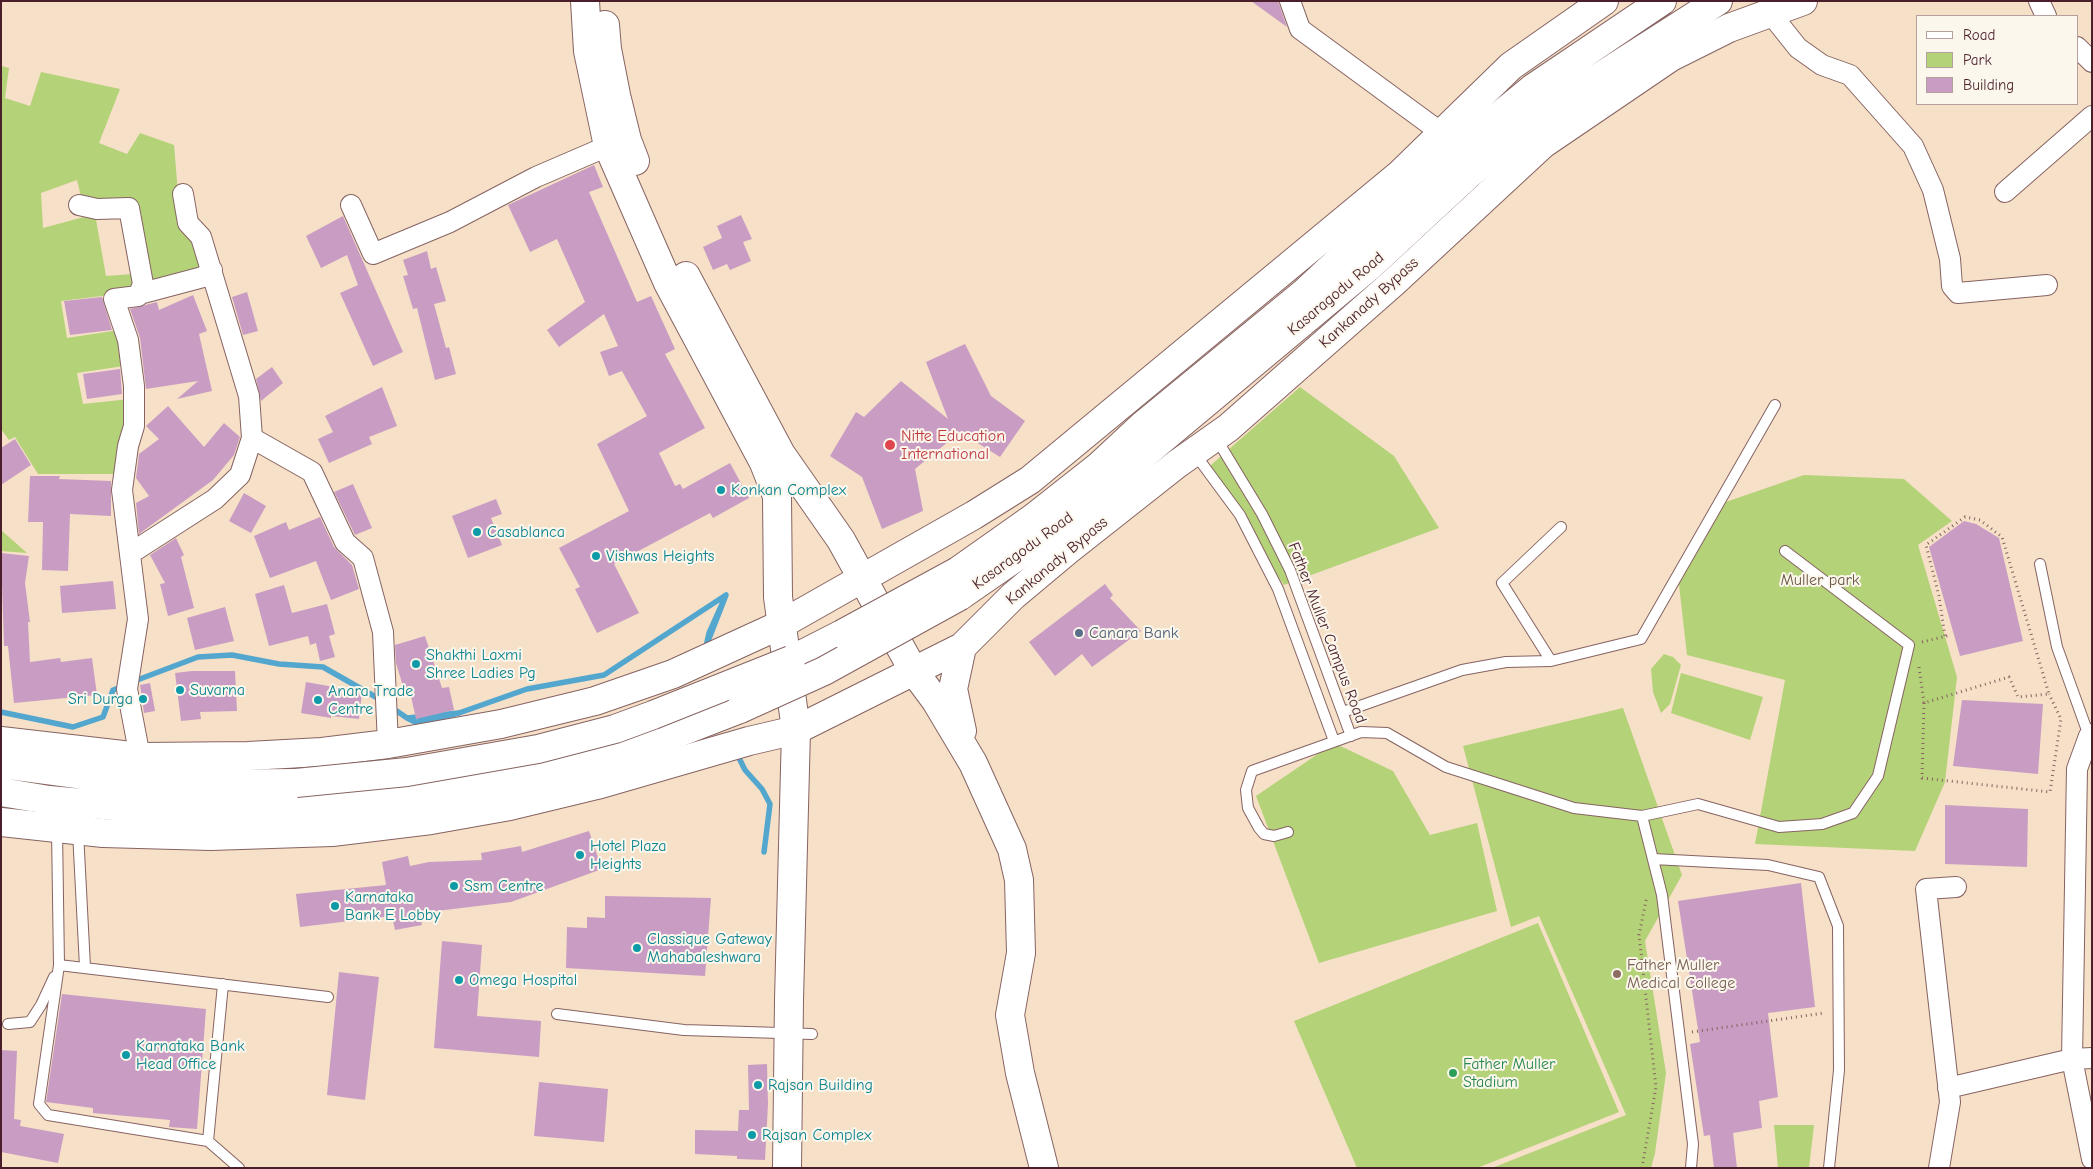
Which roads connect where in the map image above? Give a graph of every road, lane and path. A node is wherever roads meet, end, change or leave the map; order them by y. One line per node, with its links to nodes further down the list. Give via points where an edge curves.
1 (584, 1): 15 (main road, via 588,51)
2 (604, 1): 30 (main road, via 607,48 627,140 663,227 781,454 841,540)
3 (1290, 1): 14 (street, via 1300,29)
4 (1604, 1): 14 (main road, via 1511,66)
5 (1662, 1): 31 (main road, Kasaragodu Road, via 1526,94 1455,152 1305,292 1143,426 1100,466 1033,518)
6 (1718, 1): 31 (main road, Kasaragodu Road, via 1543,113 1468,175 1371,266 1064,524)
7 (1803, 1): 9 (main road, Kankanady Bypass)
8 (2039, 1): 10 (street)
9 (1770, 13): 21 (street, via 1798,48 1822,64 1850,75 1913,146 1933,190 1950,259 1952,286 1958,293); 25 (main road, Kankanady Bypass, via 1729,28 1671,57 1543,144 1393,283)
10 (2046, 15)
11 (2078, 48): 12 (street)
12 (2092, 62)
13 (2092, 116): 16 (street)
14 (1443, 134): 30 (main road, via 1400,174 1030,480)
15 (608, 146): 19 (street, via 450,222 373,254); 32 (main road, via 668,283 764,464 777,496)
16 (2005, 192)
17 (183, 194): 20 (street, via 188,223 201,237)
18 (79, 205): 22 (street, via 97,209 130,208 142,284)
19 (351, 205)
20 (212, 270): 22 (street, via 203,277); 24 (street, via 249,396)
21 (2047, 285)
22 (139, 294): 28 (street, via 114,299 128,340 134,386 134,426 122,490)
23 (1776, 404): 37 (lane, via 1640,639)
24 (252, 438): 28 (street, via 240,475 215,499); 47 (street, via 312,472 345,542 363,558 382,632)
25 (1205, 445): 36 (main road, Kankanady Bypass, via 1114,513 1013,596); 41 (lane, Father Muller Campus Road, via 1262,514 1290,570); 46 (lane, Father Muller Campus Road, via 1278,589)
26 (1561, 527): 37 (lane, via 1502,583)
27 (1784, 551): 35 (lane)
28 (131, 553): 48 (street, via 138,619 128,680)
29 (2040, 564): 43 (lane, via 2057,646)
30 (861, 578): 32 (main road); 38 (main road)
31 (959, 584): 52 (main road, bridge, via 791,660 615,729 538,749)
32 (780, 625): 42 (main road); 47 (main road, via 673,674 595,701 529,718)
33 (1951, 636): 34 (path)
34 (1945, 637): 35 (path); 39 (path, via 1926,545 1965,516 1980,520 2002,537)
35 (1913, 645): 40 (path); 53 (lane, via 1878,776 1853,813 1822,824 1779,828 1698,804)
36 (962, 647): 38 (main road); 49 (main road, via 953,689)
37 (1551, 661): 41 (lane, via 1506,662 1462,670)
38 (913, 670): 42 (main road); 49 (main road, via 936,701)
39 (2049, 694): 40 (path, via 2018,697 2009,677); 40 (path, via 2060,719 2050,792 1922,778)
40 (1924, 703)
41 (1343, 712): 44 (lane, Father Muller Campus Road)
42 (796, 730): 55 (main road, via 588,788 432,820 332,832 211,836); 66 (main road)
43 (2090, 735): 69 (street, via 2077,769)
44 (1351, 736): 46 (lane); 53 (lane, via 1360,732 1387,733 1446,767 1574,808)
45 (1, 741): 48 (main road)
46 (1334, 741): 56 (lane, via 1252,771 1246,790 1248,808 1259,828 1264,834 1274,836)
47 (388, 744): 48 (main road, via 248,756)
48 (140, 757)
49 (972, 763): 75 (main road, via 1012,849 1019,880 1021,953 1010,1016 1020,1073)
50 (1, 764): 52 (main road, via 105,778)
51 (1, 792): 52 (main road, via 114,806 192,809)
52 (300, 795)
53 (1642, 816): 57 (lane)
54 (1, 822): 55 (main road)
55 (68, 831): 59 (lane); 60 (lane)
56 (1288, 832)
57 (1653, 862): 67 (lane, via 1662,895); 76 (path, via 1639,935 1656,1087); 78 (lane, via 1768,865 1819,877 1838,926 1839,1070)
58 (1956, 886): 70 (street, via 1926,889)
59 (59, 965): 60 (lane); 65 (lane, via 41,1006 30,1022); 71 (lane, via 40,1104 48,1114)
60 (85, 968): 61 (lane)
61 (223, 984): 62 (lane); 71 (lane)
62 (328, 997)
63 (1831, 1012): 67 (path)
64 (557, 1014): 66 (lane, via 684,1030)
65 (8, 1024)
66 (800, 1034): 74 (main road)
67 (1679, 1034): 77 (lane, via 1693,1144)
68 (2092, 1058): 69 (street)
69 (2072, 1059): 70 (street); 72 (street)
70 (1948, 1088): 79 (street, via 1950,1102)
71 (208, 1141): 73 (lane)
72 (2092, 1158)
73 (239, 1168)
74 (787, 1168)
75 (1044, 1168)
76 (1642, 1168)
77 (1691, 1168)
78 (1829, 1168)
79 (1939, 1168)

